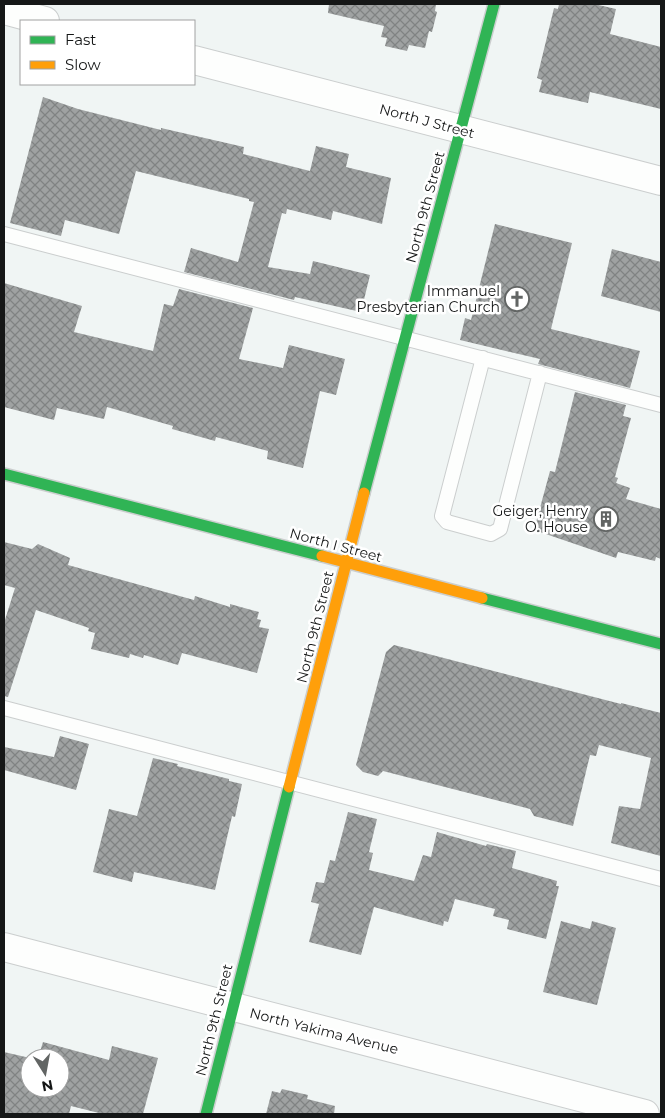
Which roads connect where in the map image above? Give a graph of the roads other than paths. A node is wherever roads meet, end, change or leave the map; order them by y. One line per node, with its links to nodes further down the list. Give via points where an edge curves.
1 (494, 4): 5 (street, North 9th Street)
2 (6, 12): 3 (street)
3 (41, 20)
4 (195, 60): 5 (street, North J Street)
5 (461, 130): 6 (street, North J Street); 8 (street, North 9th Street)
6 (661, 181)
7 (4, 234): 8 (lane)
8 (406, 338): 9 (lane); 13 (street, North 9th Street)
9 (483, 358): 10 (lane); 10 (lane, via 442,516 447,522 491,534 500,529)
10 (540, 373): 11 (lane)
11 (661, 404)
12 (4, 474): 13 (street, North I Street)
13 (346, 563): 14 (street, North I Street); 16 (street, North 9th Street)
14 (661, 644)
15 (4, 708): 16 (lane)
16 (290, 783): 17 (lane); 19 (street, North 9th Street)
17 (661, 879)
18 (4, 947): 19 (street, North Yakima Avenue)
19 (233, 1008): 20 (street, North 9th Street); 21 (street, North Yakima Avenue)
20 (206, 1114)
21 (645, 1114)

